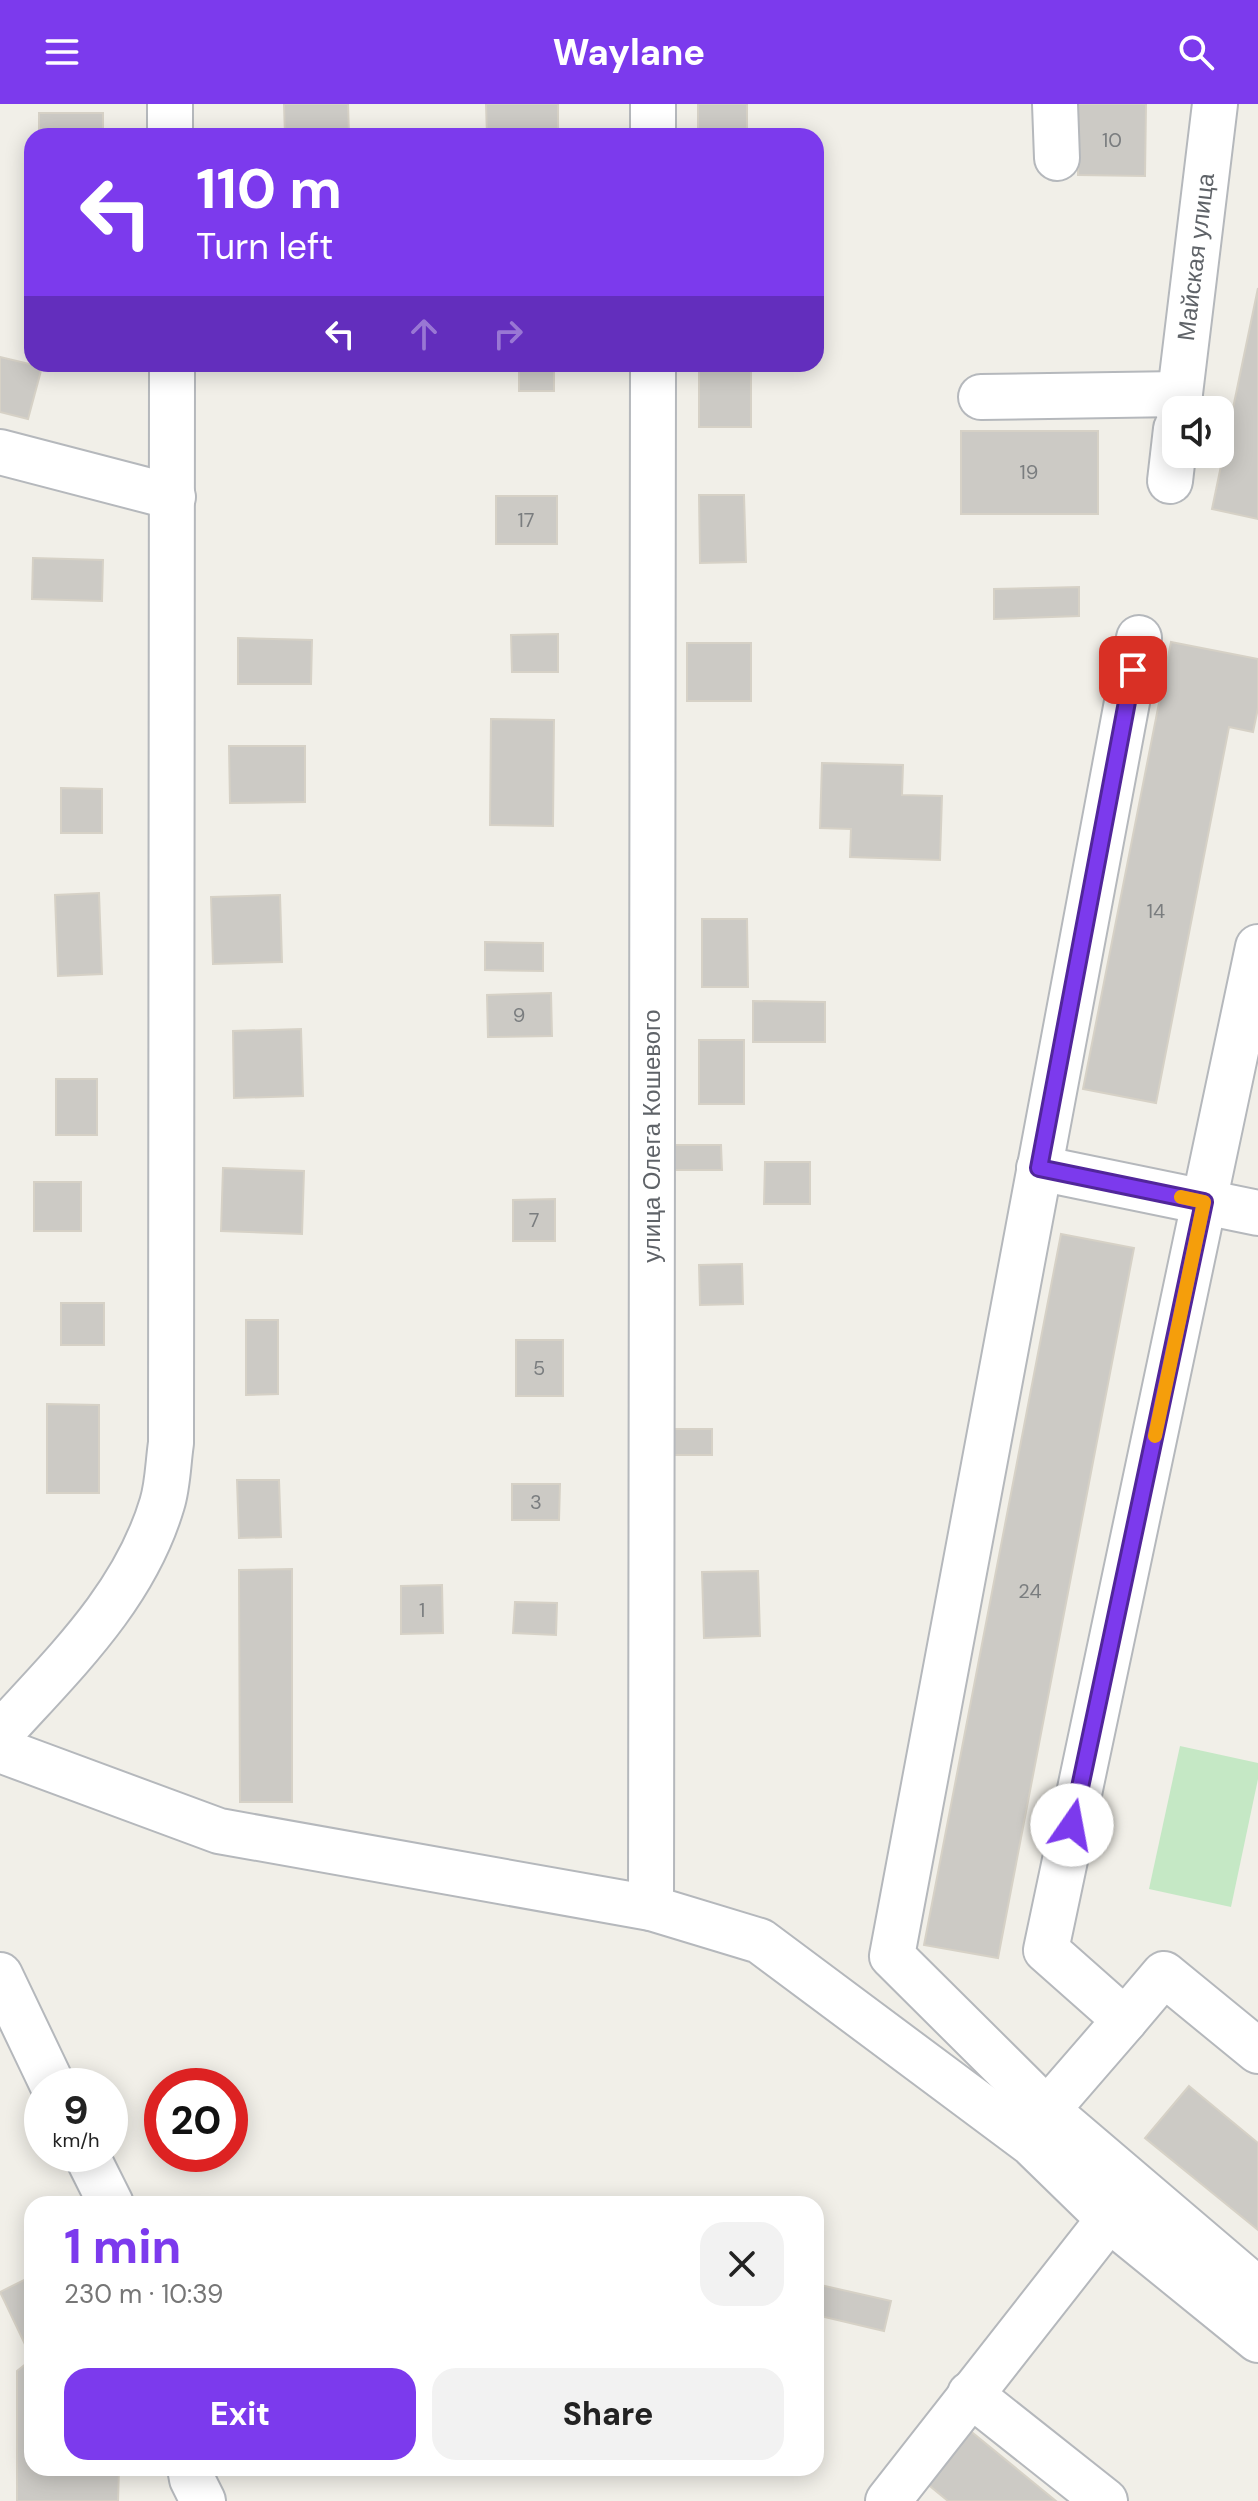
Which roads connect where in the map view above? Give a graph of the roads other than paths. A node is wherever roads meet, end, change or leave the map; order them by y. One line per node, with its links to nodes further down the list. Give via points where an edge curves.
1 (170, 104): 5 (street)
2 (653, 104): 6 (street)
3 (1055, 104): 7 (street)
4 (1215, 104): 10 (street, Майская улица)
5 (170, 128)
6 (653, 128)
7 (1057, 158)
8 (172, 372): 16 (street)
9 (653, 372): 24 (street, улица Олега Кошевого)
10 (1180, 396)
11 (981, 397): 12 (street)
12 (1162, 410)
13 (0, 452): 16 (street)
14 (1171, 468): 15 (street, Майская улица)
15 (1170, 481)
16 (173, 497): 22 (street, via 172,1386 163,1501 131,1579)
17 (1139, 638): 19 (street)
18 (1258, 947): 20 (street)
19 (1039, 1168): 20 (street); 29 (street, via 892,1956)
20 (1204, 1202): 21 (street); 26 (street, via 1046,1950)
21 (1258, 1213)
22 (0, 1734)
23 (0, 1750): 24 (street, via 219,1831)
24 (651, 1908): 29 (street, via 760,1941)
25 (0, 1975): 28 (street)
26 (1125, 2020): 27 (street, via 1164,1974); 29 (street)
27 (1258, 2051)
28 (44, 2068)
29 (1039, 2126): 32 (street); 33 (street)
30 (95, 2172): 31 (street)
31 (107, 2196)
32 (1109, 2219): 34 (street); 35 (street)
33 (1258, 2290)
34 (1258, 2340)
35 (970, 2394): 38 (street); 39 (street)
36 (193, 2476): 37 (street)
37 (203, 2501)
38 (888, 2501)
39 (1105, 2501)

